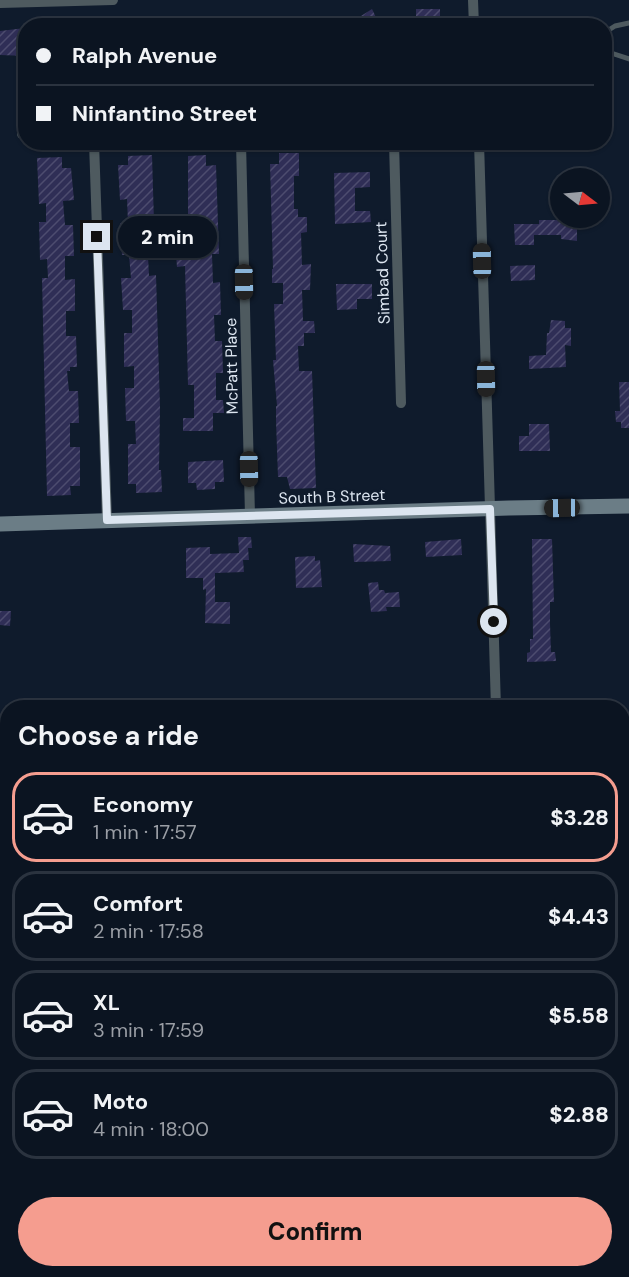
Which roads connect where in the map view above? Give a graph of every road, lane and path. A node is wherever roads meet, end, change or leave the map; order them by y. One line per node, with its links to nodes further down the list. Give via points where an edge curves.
1 (113, 0): 3 (street)
2 (473, 0): 4 (street)
3 (0, 3)
4 (474, 18)
5 (629, 23): 6 (lane)
6 (612, 28)
7 (612, 53): 8 (lane)
8 (629, 59)
9 (94, 150): 17 (street)
10 (241, 150): 16 (street, McPatt Place)
11 (394, 150): 13 (street, Simbad Court)
12 (479, 150): 15 (street)
13 (401, 403)
14 (629, 506): 15 (street, South B Street)
15 (490, 509): 16 (street, South B Street); 19 (street)
16 (250, 516): 17 (street, South B Street)
17 (107, 520): 18 (street, South B Street)
18 (0, 524)
19 (496, 700)

